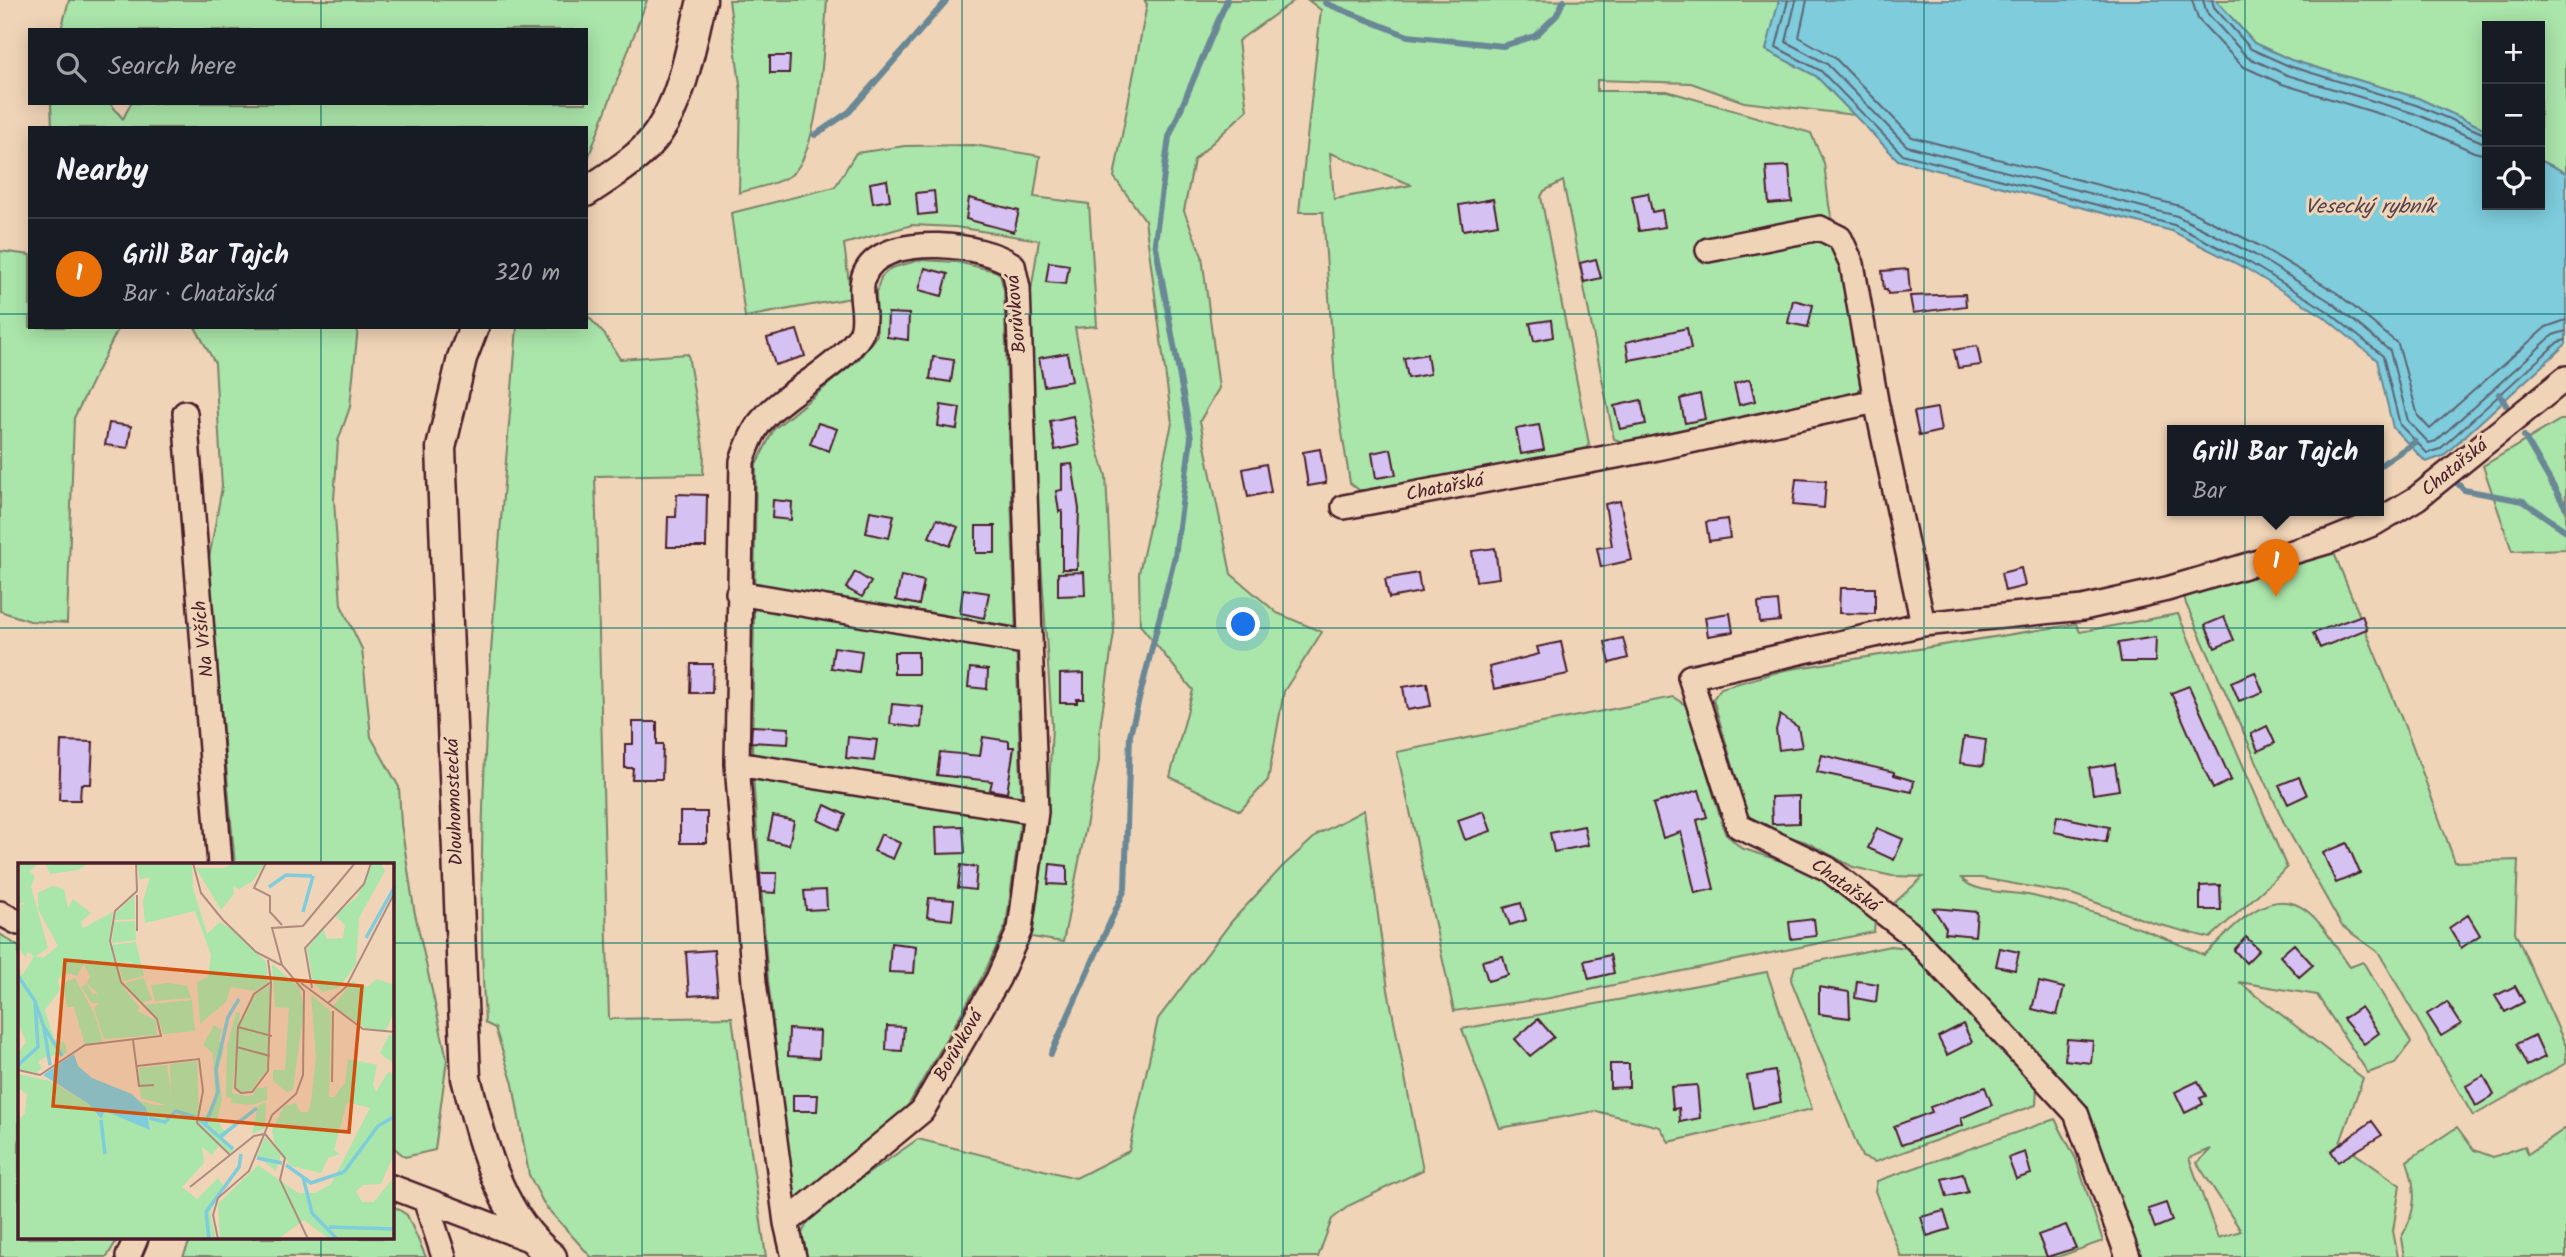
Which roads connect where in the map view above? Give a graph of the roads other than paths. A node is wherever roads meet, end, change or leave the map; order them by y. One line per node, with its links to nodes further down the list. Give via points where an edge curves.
1 (702, 0): 2 (street, via 680,88 657,134 620,169)
2 (588, 191)
3 (1708, 250): 6 (street, via 1820,228 1840,238 1852,264)
4 (473, 329): 21 (street, Dlouhomostecká, via 441,448 466,1078 492,1177)
5 (2566, 378): 10 (street, Chatařská, via 2417,498 2375,523 2330,541 2083,608)
6 (1876, 401): 8 (street, Chatařská, via 1648,450); 10 (street)
7 (186, 413): 14 (street, Na Vrších)
8 (1344, 507)
9 (738, 593): 11 (street); 11 (street, Borůvková, via 742,461 763,419 849,349 863,330 861,291 868,269 883,255 919,245 959,248 1001,257 1013,265 1018,288); 12 (street, Borůvková)
10 (1923, 624): 25 (street, Chatařská, via 1690,677 1738,826 1828,869 1912,934 2076,1113)
11 (1030, 642): 13 (street, Borůvková)
12 (737, 764): 13 (street); 19 (street, Borůvková, via 754,982)
13 (1036, 812): 19 (street, Borůvková, via 1020,929 998,979 922,1111)
14 (220, 863)
15 (0, 913): 16 (street)
16 (18, 922)
17 (394, 1188): 18 (street)
18 (426, 1202): 21 (street); 23 (street)
19 (786, 1223): 24 (street, Borůvková)
20 (135, 1240): 22 (street)
21 (541, 1249)
22 (128, 1257)
23 (444, 1257)
24 (794, 1257)
25 (2128, 1257)

